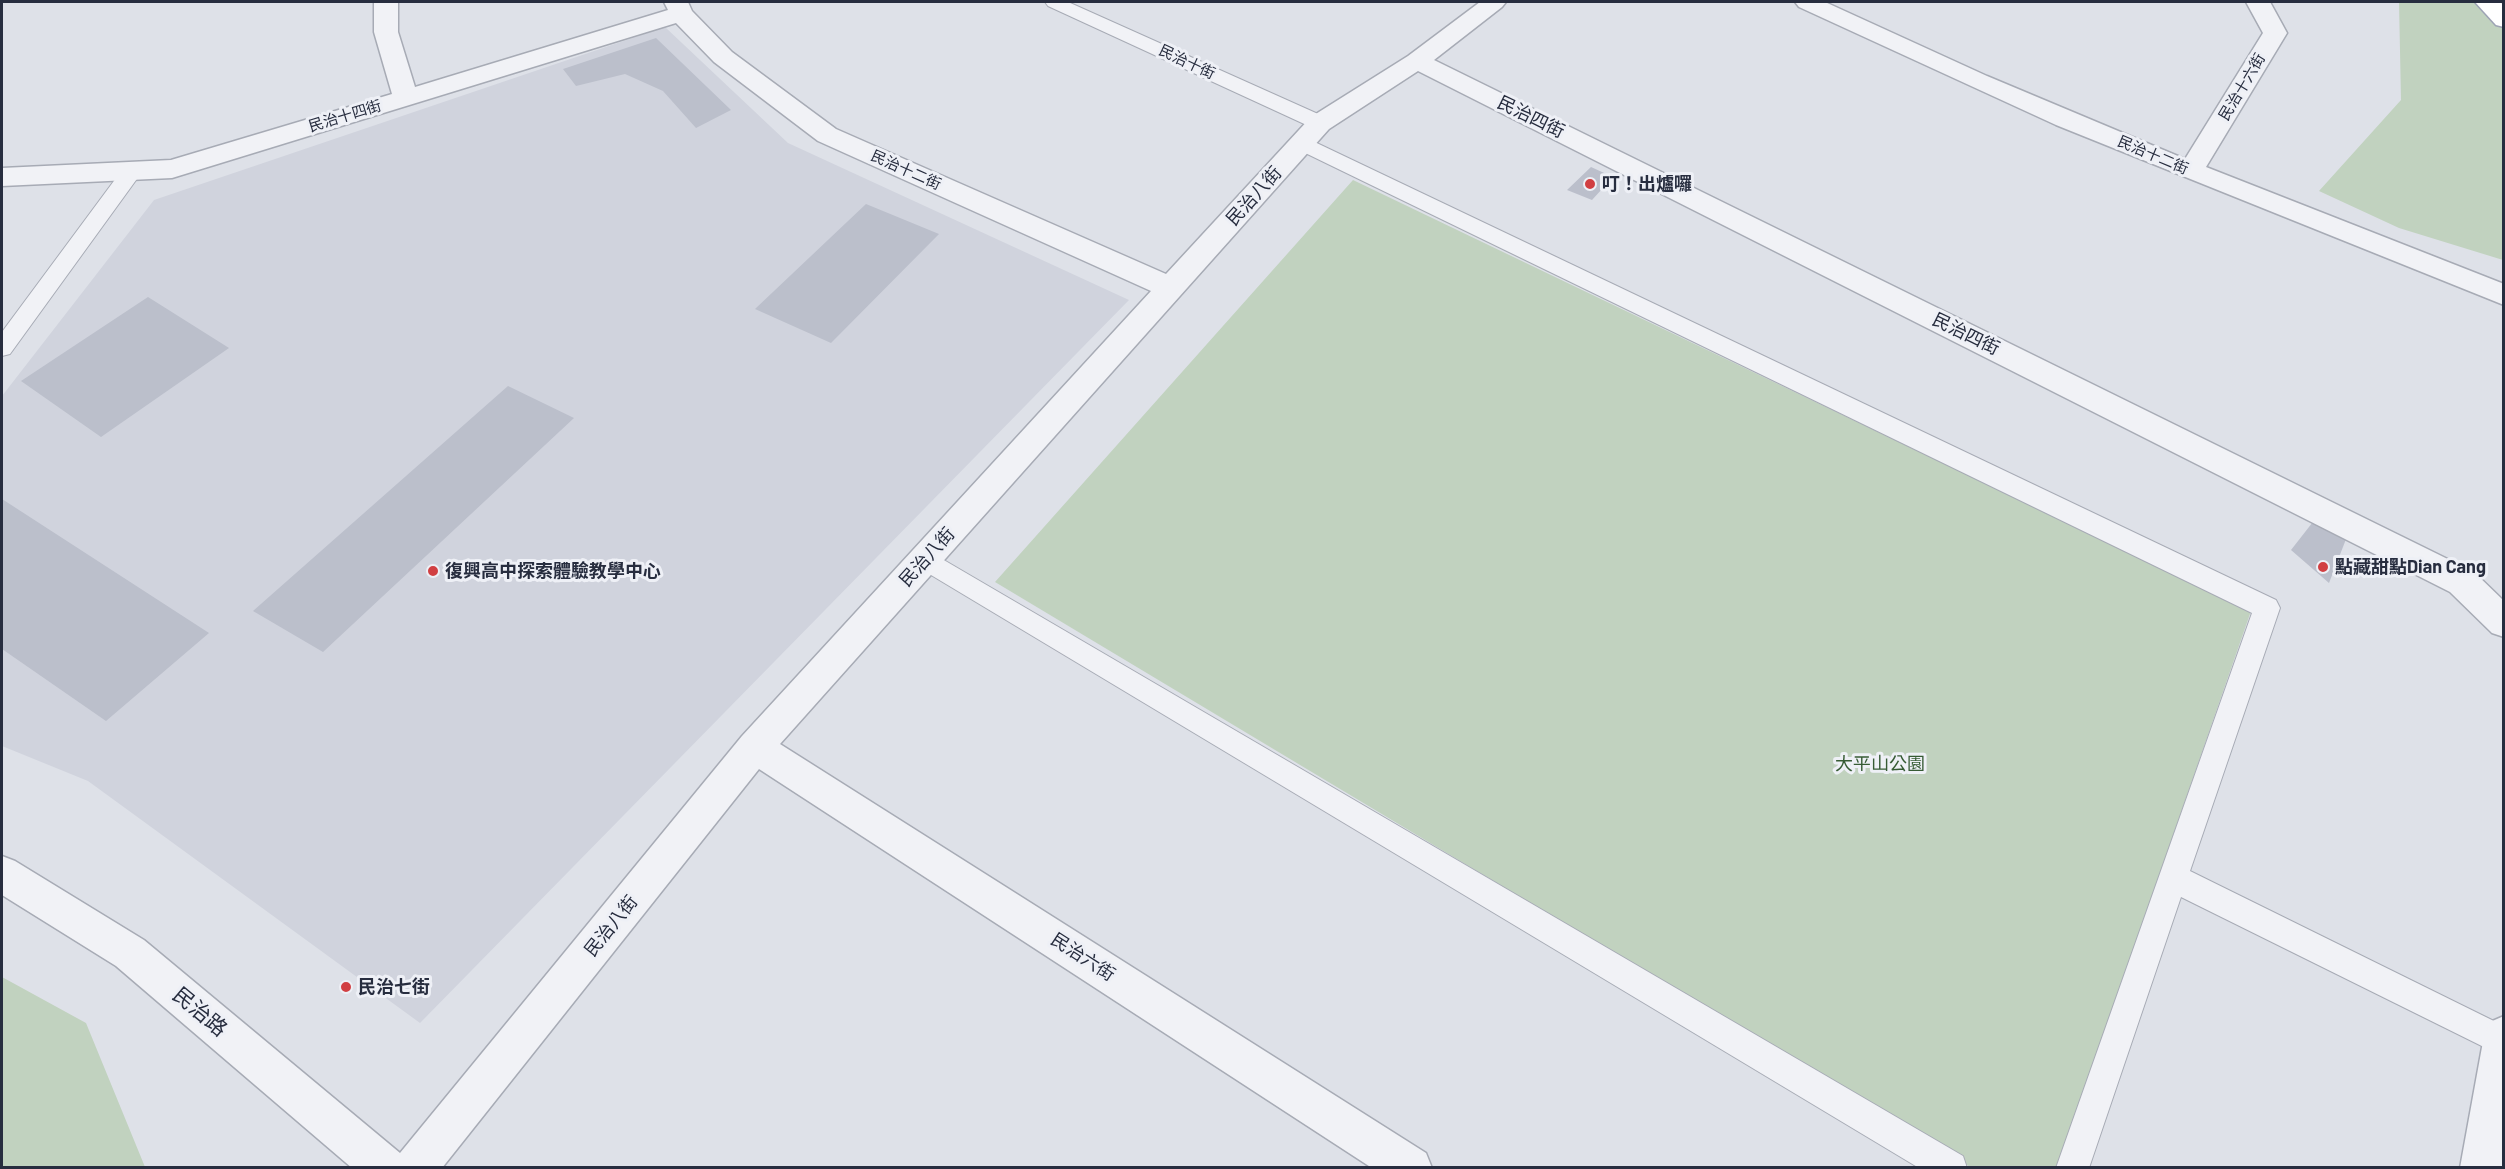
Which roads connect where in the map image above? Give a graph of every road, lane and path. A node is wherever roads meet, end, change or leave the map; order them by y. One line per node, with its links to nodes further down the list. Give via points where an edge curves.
1 (386, 2): 10 (street, via 386,32)
2 (1054, 2): 11 (lane, 民治十街)
3 (1494, 2): 9 (street, 民治八街)
4 (1807, 2): 13 (street, 民治十二街, via 1893,44)
5 (2258, 2): 13 (street, 民治十六街, via 2275,33)
6 (2487, 2): 8 (main road)
7 (679, 8): 10 (street, 民治十四街); 15 (street, 民治十二街, via 723,57 827,135)
8 (2504, 20)
9 (1417, 61): 11 (street, 民治八街); 19 (street, 民治四街, via 2462,582)
10 (406, 98): 12 (street, 民治十四街, via 172,169)
11 (1311, 133): 15 (street, 民治八街); 22 (lane, 民治十街, via 2267,608)
12 (132, 171): 14 (street, 民治十四街); 17 (lane)
13 (2191, 171): 16 (street, 民治十二街)
14 (2, 177)
15 (1171, 288): 18 (street, 民治八街)
16 (2504, 295)
17 (2, 348)
18 (925, 559): 20 (street, 民治八街); 27 (lane)
19 (2504, 623)
20 (755, 747): 25 (street, 民治八街); 26 (street, 民治六街)
21 (2, 874): 24 (street, 民治路, via 130,953)
22 (2174, 878): 23 (lane); 28 (lane)
23 (2503, 1039): 29 (street)
24 (386, 1167)
25 (415, 1167)
26 (1411, 1167)
27 (1951, 1167)
28 (2072, 1167)
29 (2481, 1167)

